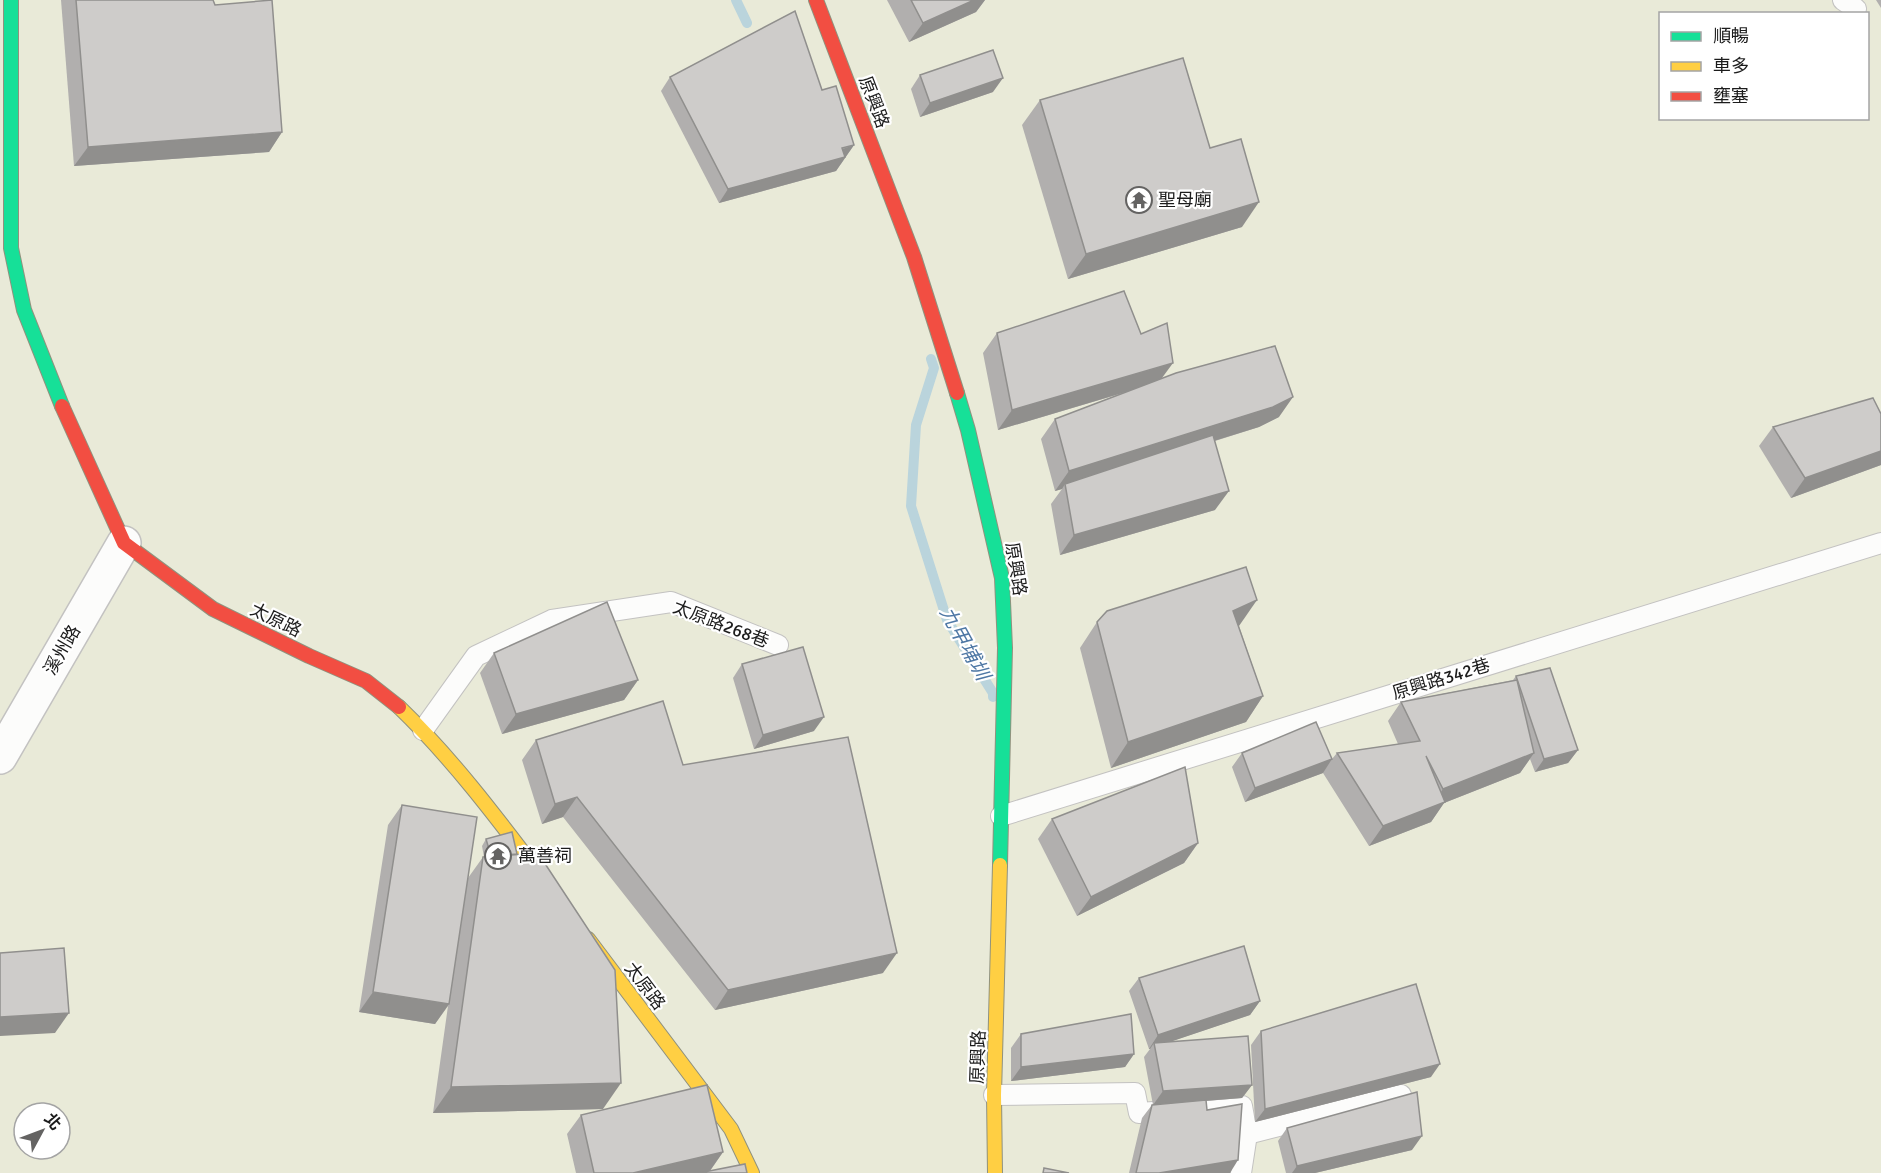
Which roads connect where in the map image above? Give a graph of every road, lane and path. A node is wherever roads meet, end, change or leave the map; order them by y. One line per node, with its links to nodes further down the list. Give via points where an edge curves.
1 (11, 0): 3 (street, 太原路)
2 (816, 0): 10 (street, 原興路, via 914,257 968,430 1000,567 1005,648)
3 (6, 108): 4 (street, 太原路)
4 (6, 249): 5 (street, 太原路, via 24,310 66,415)
5 (124, 543): 8 (street, 太原路, via 213,609 366,681); 9 (street, 溪州路)
6 (1881, 543): 10 (lane, 原興路342巷)
7 (778, 645): 8 (lane, 太原路268巷, via 671,602 552,620 476,656)
8 (423, 730): 11 (street, 太原路)
9 (0, 757)
10 (1001, 816): 13 (street, 原興路)
11 (558, 900)
12 (579, 927): 16 (street, 太原路, via 725,1120)
13 (994, 1095): 15 (lane, via 1135,1093 1139,1113 1242,1106); 17 (street, 原興路)
14 (1401, 1095): 15 (lane)
15 (1246, 1134): 18 (lane)
16 (752, 1173)
17 (995, 1173)
18 (1241, 1173)

